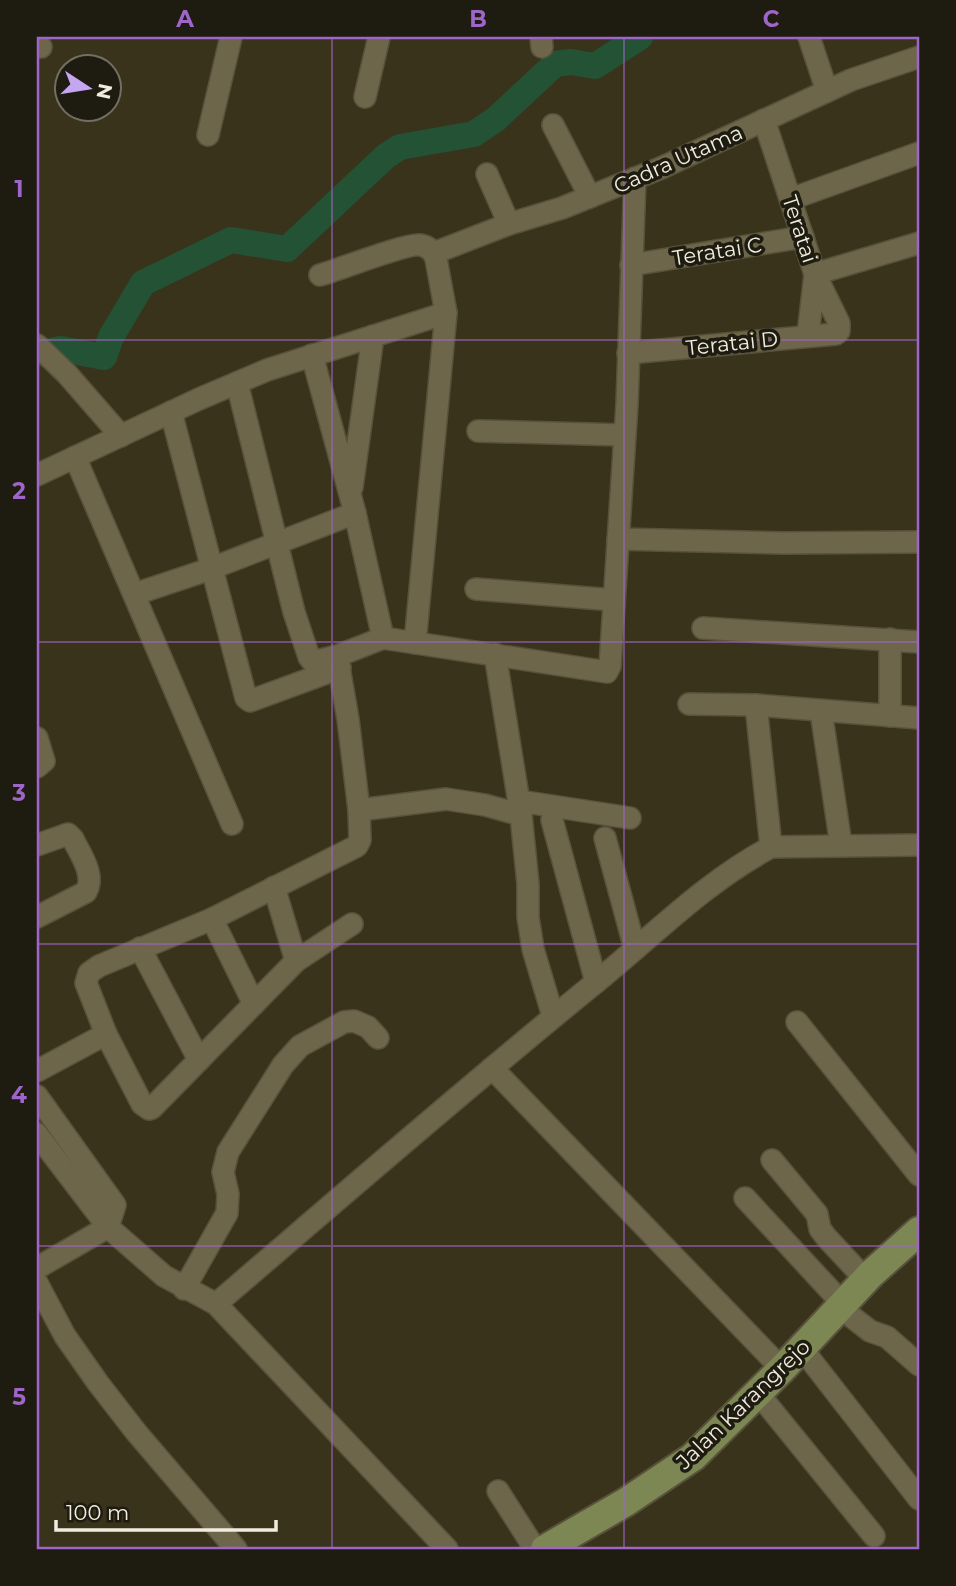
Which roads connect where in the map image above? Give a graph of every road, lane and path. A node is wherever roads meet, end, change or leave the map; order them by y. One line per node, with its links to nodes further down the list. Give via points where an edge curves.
1 (231, 37): 9 (street)
2 (379, 37): 6 (street)
3 (810, 40): 5 (street)
4 (919, 57): 5 (street, Cadra Utama)
5 (827, 91): 7 (street, Cadra Utama)
6 (365, 97)
7 (764, 120): 12 (street, Cadra Utama); 14 (street, Teratai)
8 (553, 125): 13 (street)
9 (208, 135)
10 (919, 153): 14 (street)
11 (487, 174): 15 (street)
12 (635, 178): 13 (street, Cadra Utama); 19 (street)
13 (590, 197): 15 (street, Cadra Utama)
14 (791, 199): 16 (street, Teratai)
15 (509, 224): 18 (street, Cadra Utama)
16 (803, 237): 19 (street, Teratai C); 20 (street, Teratai)
17 (919, 243): 20 (street)
18 (434, 253): 21 (street, via 420,245 409,246); 22 (street)
19 (631, 265): 27 (street)
20 (815, 274): 23 (street, Teratai, via 839,323); 24 (street)
21 (320, 275)
22 (446, 313): 25 (street); 48 (street)
23 (836, 334): 24 (street, Teratai D)
24 (808, 335): 27 (street, Teratai D)
25 (373, 336): 28 (street); 36 (street)
26 (37, 345): 33 (street)
27 (628, 353): 32 (street)
28 (312, 355): 29 (street); 36 (street)
29 (237, 383): 30 (street); 38 (street)
30 (171, 412): 33 (street); 40 (street)
31 (478, 431): 32 (street)
32 (624, 435): 37 (street)
33 (121, 436): 34 (street)
34 (75, 457): 35 (street); 42 (street)
35 (37, 475)
36 (353, 506): 38 (street); 45 (street)
37 (618, 539): 39 (street); 43 (street)
38 (278, 542): 40 (street); 50 (street, via 309,657 313,662)
39 (919, 542)
40 (211, 569): 42 (street); 50 (street, via 248,701)
41 (476, 589): 43 (street)
42 (135, 594): 62 (street)
43 (614, 600): 49 (street, via 607,672)
44 (703, 628): 46 (street)
45 (383, 638): 48 (street); 50 (street)
46 (890, 639): 47 (street); 54 (street)
47 (919, 642)
48 (415, 643): 49 (street)
49 (495, 654): 58 (street)
50 (338, 662): 59 (street)
51 (689, 704): 52 (street)
52 (755, 705): 53 (street); 67 (street)
53 (821, 711): 54 (street); 65 (street)
54 (890, 716): 55 (street)
55 (919, 718)
56 (37, 738): 57 (street, via 44,758)
57 (37, 767)
58 (520, 808): 59 (street, via 446,799); 60 (street); 77 (street, via 533,949)
59 (359, 810): 68 (street, via 357,846)
60 (630, 818)
61 (552, 820): 75 (street)
62 (232, 824)
63 (605, 838): 73 (street)
64 (37, 845): 69 (street, via 68,834 90,876 86,892)
65 (841, 845): 66 (street); 67 (street)
66 (919, 845)
67 (771, 847): 73 (street, via 708,888)
68 (274, 887): 70 (street); 74 (street)
69 (37, 917)
70 (212, 919): 72 (street); 76 (street)
71 (352, 924): 74 (street)
72 (140, 948): 79 (street, via 99,965 86,978); 81 (street)
73 (635, 950): 75 (street)
74 (296, 961): 76 (street)
75 (596, 982): 77 (street)
76 (254, 1004): 81 (street)
77 (553, 1016): 82 (street)
78 (797, 1022): 87 (street)
79 (106, 1034): 81 (street, via 142,1104 149,1108); 83 (street)
80 (378, 1038): 95 (street, via 368,1027 344,1022 300,1046 283,1065 228,1152 223,1172 227,1213)
81 (199, 1060)
82 (492, 1068): 96 (street); 100 (street)
83 (37, 1071)
84 (37, 1096): 89 (street, via 113,1200)
85 (37, 1134): 89 (street)
86 (772, 1160): 93 (street, via 817,1214 826,1237)
87 (919, 1175)
88 (745, 1198): 97 (street)
89 (108, 1227): 92 (street); 95 (street)
90 (919, 1231): 93 (main road, Jalan Karangrejo)
91 (919, 1249): 97 (main road, Jalan Karangrejo)
92 (37, 1268)
93 (866, 1280): 97 (main road, Jalan Karangrejo)
94 (37, 1283): 105 (street, via 65,1336 98,1382)
95 (184, 1289): 96 (street)
96 (216, 1304): 106 (street)
97 (848, 1310): 98 (main road, Jalan Karangrejo); 99 (street); 100 (main road, Jalan Karangrejo)
98 (810, 1359): 101 (main road, Jalan Karangrejo); 103 (street)
99 (919, 1365)
100 (782, 1369): 108 (main road, Jalan Karangrejo, via 681,1466)
101 (766, 1403): 104 (street); 109 (main road, Jalan Karangrejo, via 680,1479)
102 (498, 1491): 107 (street)
103 (919, 1499)
104 (874, 1536)
105 (236, 1549)
106 (447, 1549)
107 (535, 1549)
108 (545, 1549)
109 (567, 1549)

